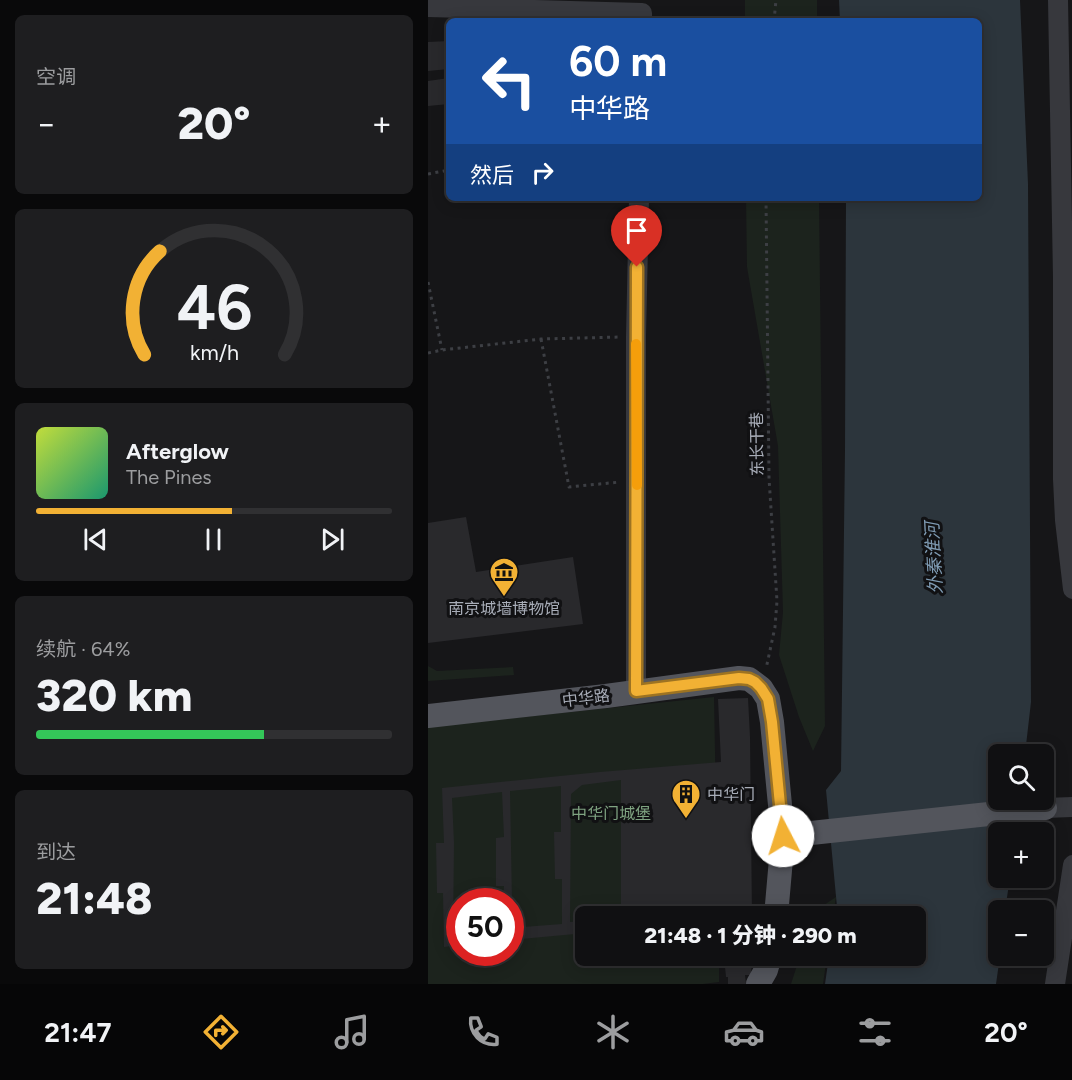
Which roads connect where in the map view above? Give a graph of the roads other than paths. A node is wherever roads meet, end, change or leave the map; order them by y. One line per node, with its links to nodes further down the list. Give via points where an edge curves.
1 (1058, 0): 5 (street, via 1063,479)
2 (428, 7): 3 (street)
3 (642, 17)
4 (639, 201): 6 (street)
5 (1073, 589)
6 (636, 691): 7 (main road, 中华路); 11 (main road, 中华路, via 739,678 749,679 761,688 768,699 772,722)
7 (428, 716)
8 (1073, 807): 9 (street)
9 (1054, 808)
10 (1026, 810): 11 (main road)
11 (783, 836): 13 (main road)
12 (1073, 865): 16 (street)
13 (777, 906)
14 (766, 966): 15 (main road)
15 (759, 983)
16 (1055, 984)

